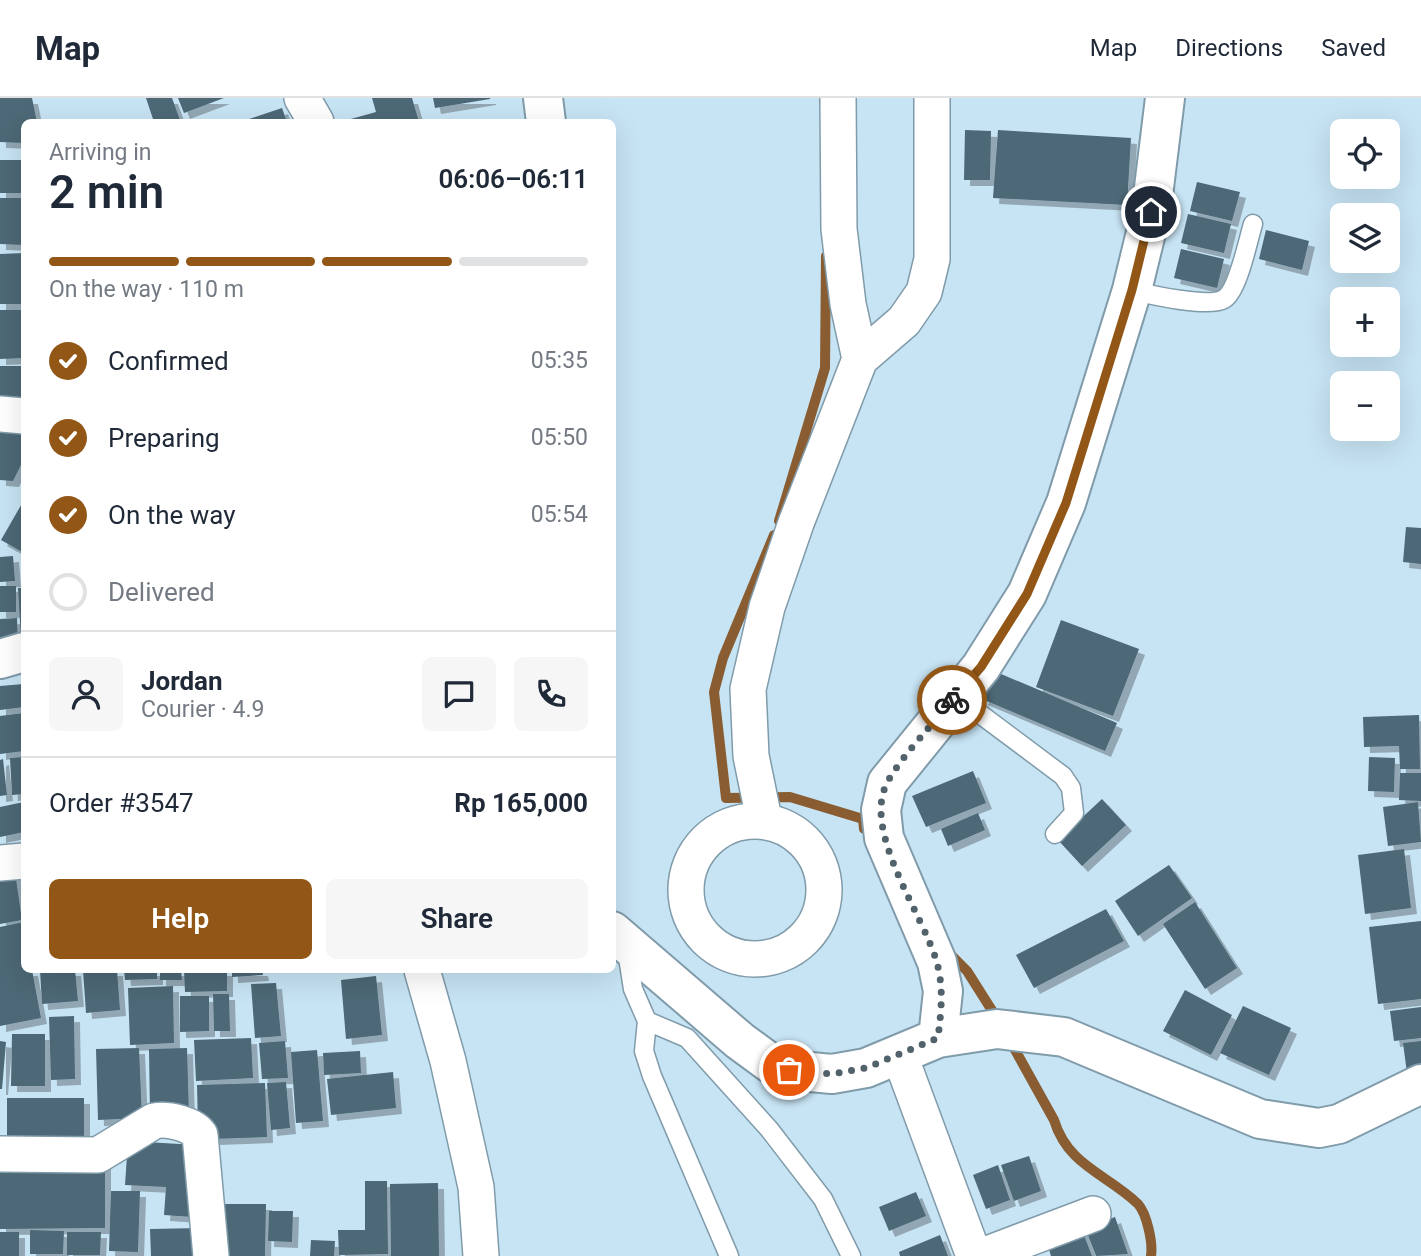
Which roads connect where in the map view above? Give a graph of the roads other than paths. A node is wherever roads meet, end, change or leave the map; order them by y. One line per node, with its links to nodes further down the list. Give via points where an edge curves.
1 (302, 98): 6 (street)
2 (543, 98): 7 (street)
3 (838, 98): 10 (street, via 840,240)
4 (932, 98): 10 (street, via 932,258 923,292 904,321)
5 (1165, 98): 9 (street, via 1151,212)
6 (314, 119)
7 (546, 119)
8 (1253, 224): 9 (lane, via 1233,288 1224,299 1210,302)
9 (1132, 290): 15 (street, via 1066,503 1027,594 981,667)
10 (860, 359): 16 (street, via 767,607 748,689 751,756)
11 (0, 414): 12 (street)
12 (21, 416)
13 (21, 653): 14 (street)
14 (0, 659)
15 (956, 695): 17 (lane, via 1063,776 1071,788 1074,813); 23 (street, via 887,783 881,810 884,838 937,962 943,991)
16 (764, 820)
17 (1055, 834)
18 (21, 861): 19 (street)
19 (0, 863)
20 (619, 937): 22 (lane); 24 (street, via 770,1063 789,1070 832,1074)
21 (423, 973): 29 (street, via 477,1187)
22 (647, 1021): 30 (lane, via 644,1051 652,1076); 31 (lane, via 687,1038 769,1129 823,1199)
23 (938, 1038): 24 (street); 25 (street, via 998,1029 1064,1037 1260,1119 1319,1128 1339,1124)
24 (900, 1056): 32 (street)
25 (1421, 1084)
26 (0, 1154): 28 (street, via 98,1155 154,1121 192,1128 200,1135)
27 (1093, 1214): 33 (street)
28 (211, 1256)
29 (481, 1256)
30 (729, 1256)
31 (851, 1256)
32 (974, 1256)
33 (982, 1256)

